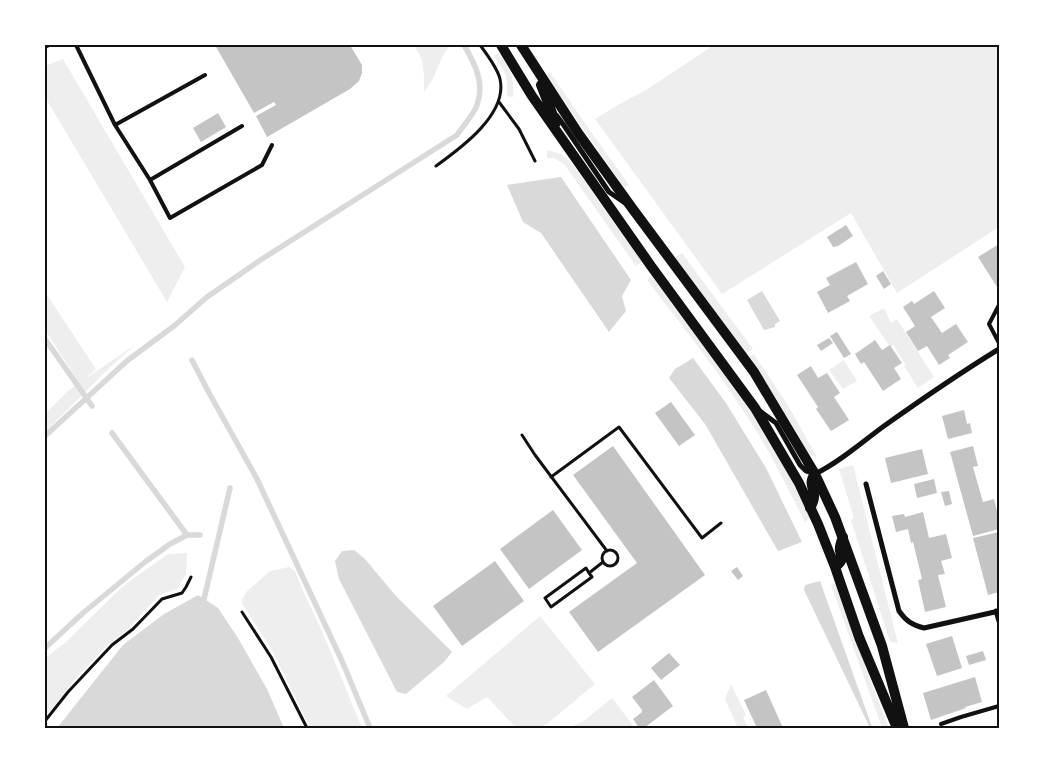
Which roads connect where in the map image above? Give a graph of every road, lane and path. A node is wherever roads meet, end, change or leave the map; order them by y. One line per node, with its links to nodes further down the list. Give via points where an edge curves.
1 (49, 45): 5 (lane)
2 (76, 45): 11 (lane)
3 (480, 45): 9 (path, via 500,78)
4 (500, 45): 8 (main road)
5 (45, 47)
6 (523, 47): 10 (main road); 18 (main road, via 578,133)
7 (205, 75): 11 (lane)
8 (532, 96): 10 (street); 13 (main road)
9 (499, 102): 15 (path, via 520,129); 16 (path, via 480,129)
10 (551, 110): 13 (main road); 18 (street, via 609,192)
11 (115, 125): 17 (lane)
12 (242, 126): 17 (lane)
13 (556, 129): 22 (main road)
14 (272, 145): 17 (lane, via 262,165 170,218)
15 (535, 161)
16 (436, 166)
17 (150, 180)
18 (632, 208): 24 (main road, via 754,372)
19 (999, 305): 20 (lane, via 989,324)
20 (999, 343)
21 (999, 349): 24 (street)
22 (755, 408): 24 (street, via 776,423 800,465); 27 (main road)
23 (522, 435): 25 (path)
24 (815, 474): 27 (main road, via 811,478 815,492); 29 (main road)
25 (551, 477): 28 (path, via 619,427 702,538); 30 (path)
26 (866, 484): 35 (street, via 899,611 905,619 924,628)
27 (810, 508): 32 (main road)
28 (721, 523)
29 (843, 537): 32 (main road, via 842,560); 43 (main road, via 882,646)
30 (607, 551): 31 (path, via 602,557); 31 (path, via 616,553 617,561 612,566)
31 (603, 562): 33 (path)
32 (835, 566): 42 (main road, via 859,637)
33 (589, 573): 33 (path, via 592,577 551,607 545,598 586,568)
34 (191, 577): 39 (path, via 182,593 162,599 112,645)
35 (997, 611): 37 (street)
36 (242, 612): 41 (path, via 271,657)
37 (999, 621)
38 (999, 706): 40 (lane)
39 (45, 721)
40 (941, 724)
41 (306, 728)
42 (897, 728)
43 (904, 728)

